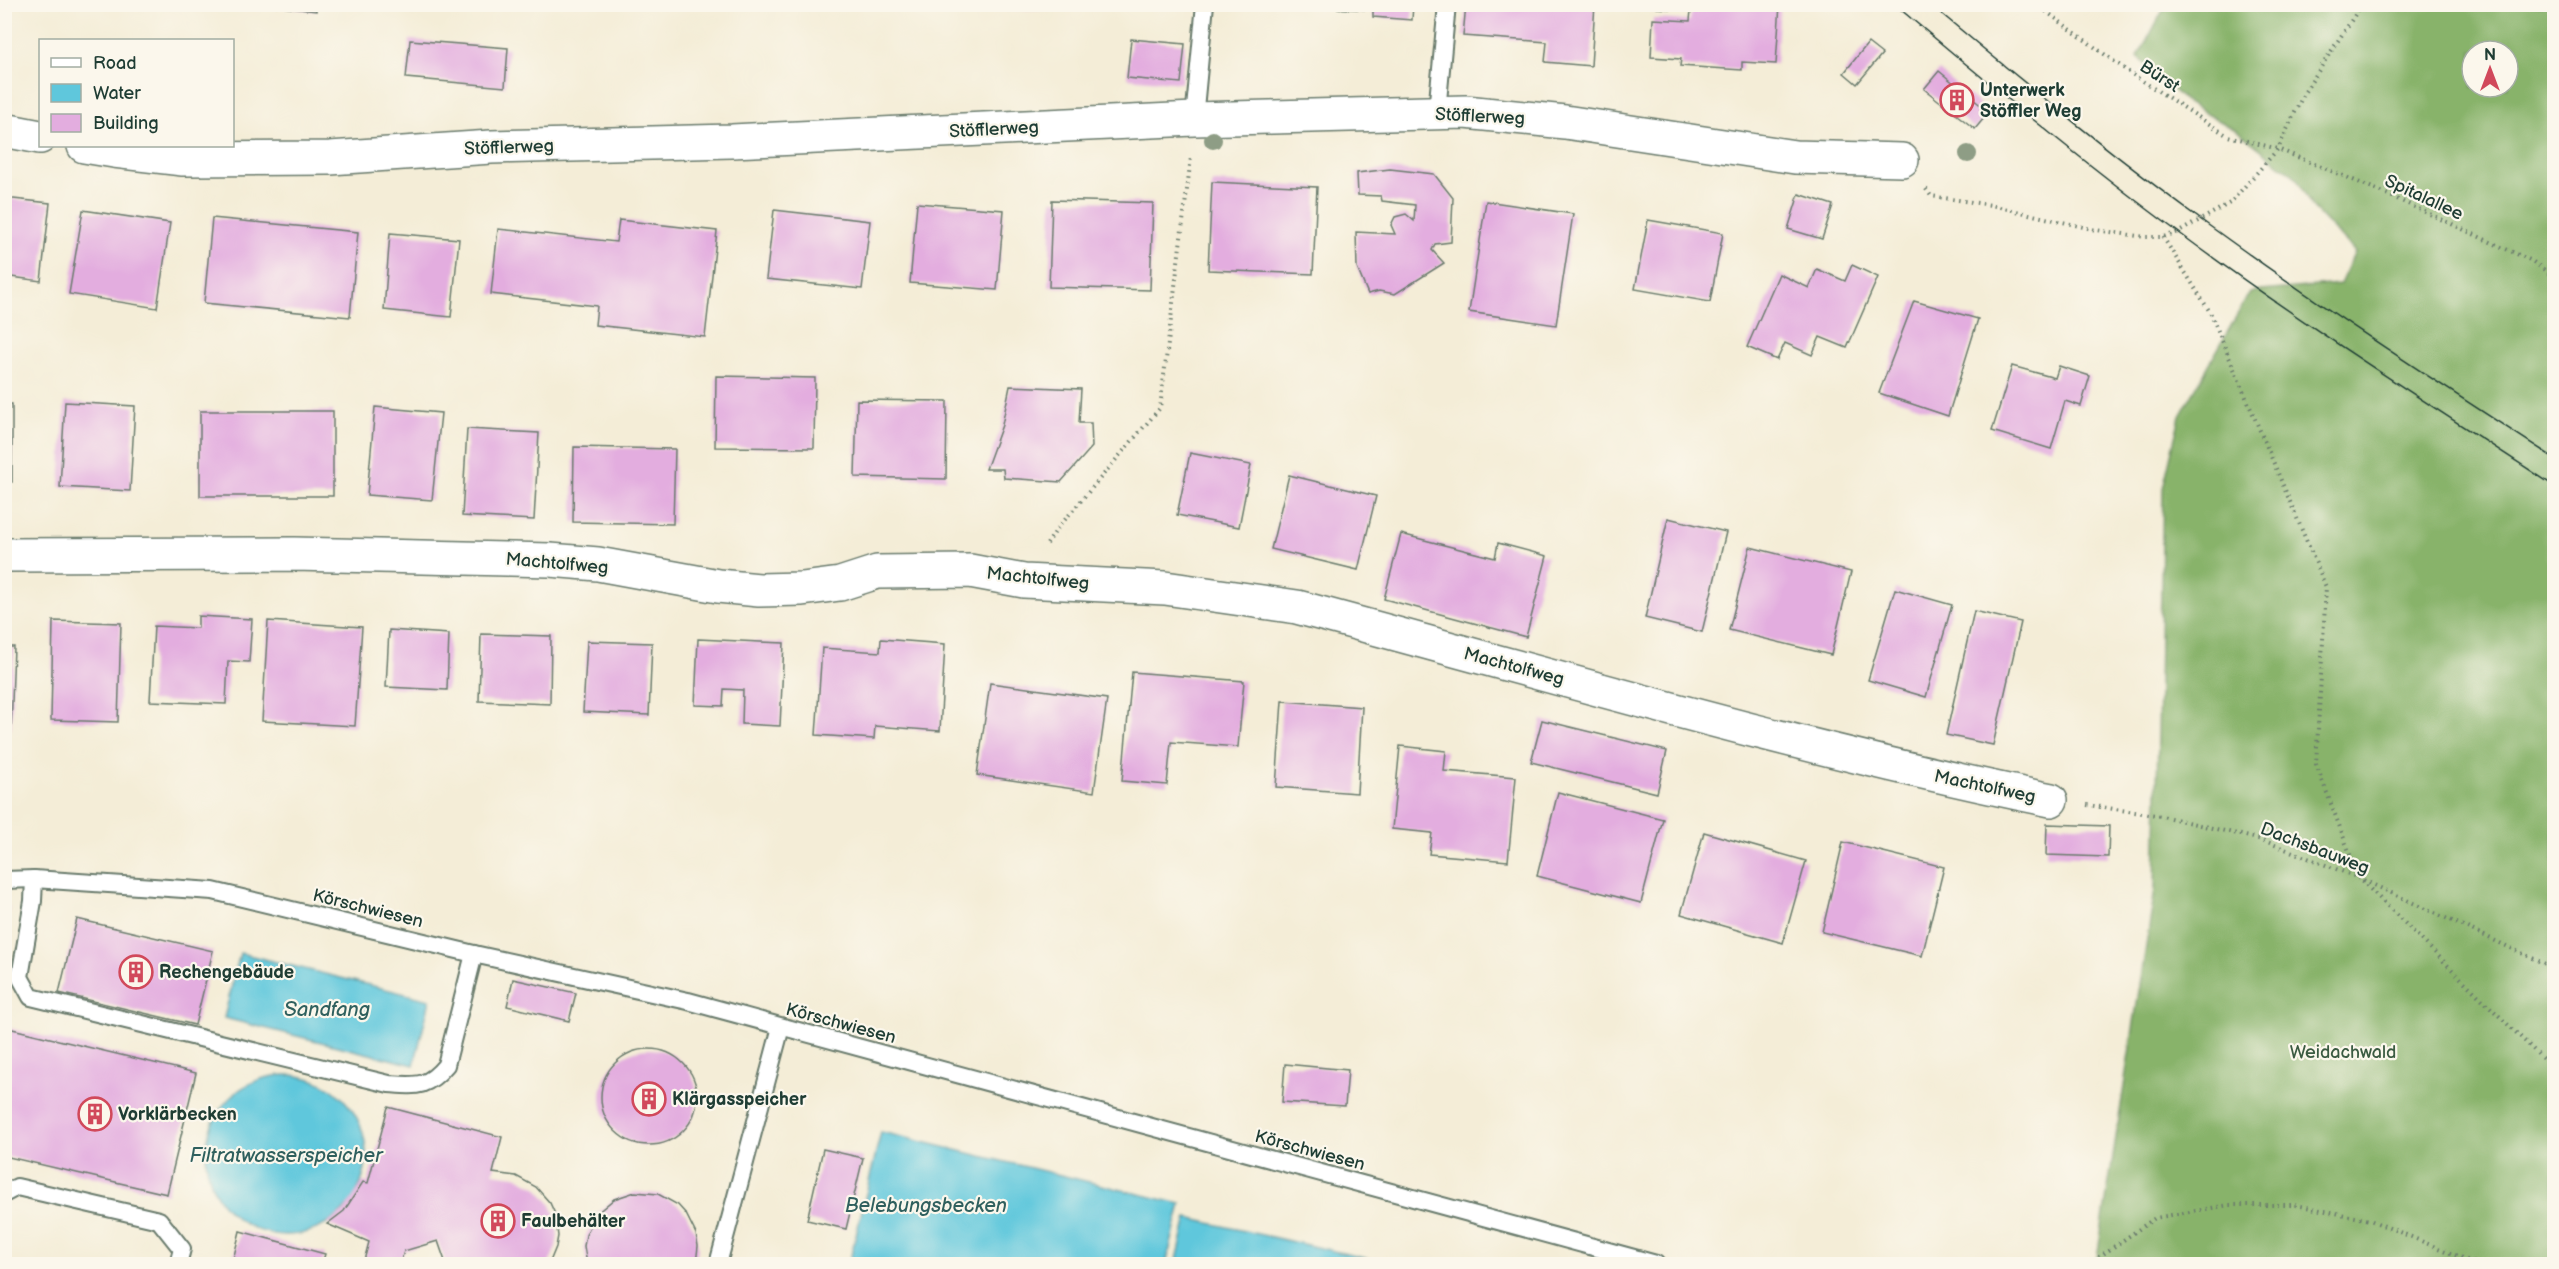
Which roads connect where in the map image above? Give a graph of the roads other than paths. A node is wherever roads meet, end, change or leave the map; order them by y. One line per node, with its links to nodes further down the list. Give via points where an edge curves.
1 (1205, 4): 4 (lane)
2 (1447, 4): 3 (lane)
3 (1437, 112): 4 (street, Stöfflerweg); 8 (street, Stöfflerweg, via 1565,122 1796,157)
4 (1194, 119): 7 (street, Stöfflerweg, via 732,141 491,147 330,158 183,159)
5 (4, 130): 6 (street)
6 (39, 137)
7 (89, 147)
8 (1902, 160)
9 (4, 555): 10 (street, Machtolfweg, via 294,554 550,560 759,590 802,589 840,584 877,572 923,570 1165,588 1297,607 1939,777)
10 (2051, 800)
11 (34, 879): 12 (lane, Körschwiesen); 13 (lane, Körschwiesen, via 213,891); 13 (lane, via 20,977 31,997 389,1084 414,1086 434,1079 446,1065)
12 (4, 880)
13 (474, 954): 14 (lane, Körschwiesen, via 688,1001)
14 (781, 1027): 17 (lane); 18 (lane, Körschwiesen)
15 (4, 1194): 16 (lane, via 17,1187 159,1220 182,1249)
16 (178, 1264)
17 (718, 1264)
18 (1656, 1264)

